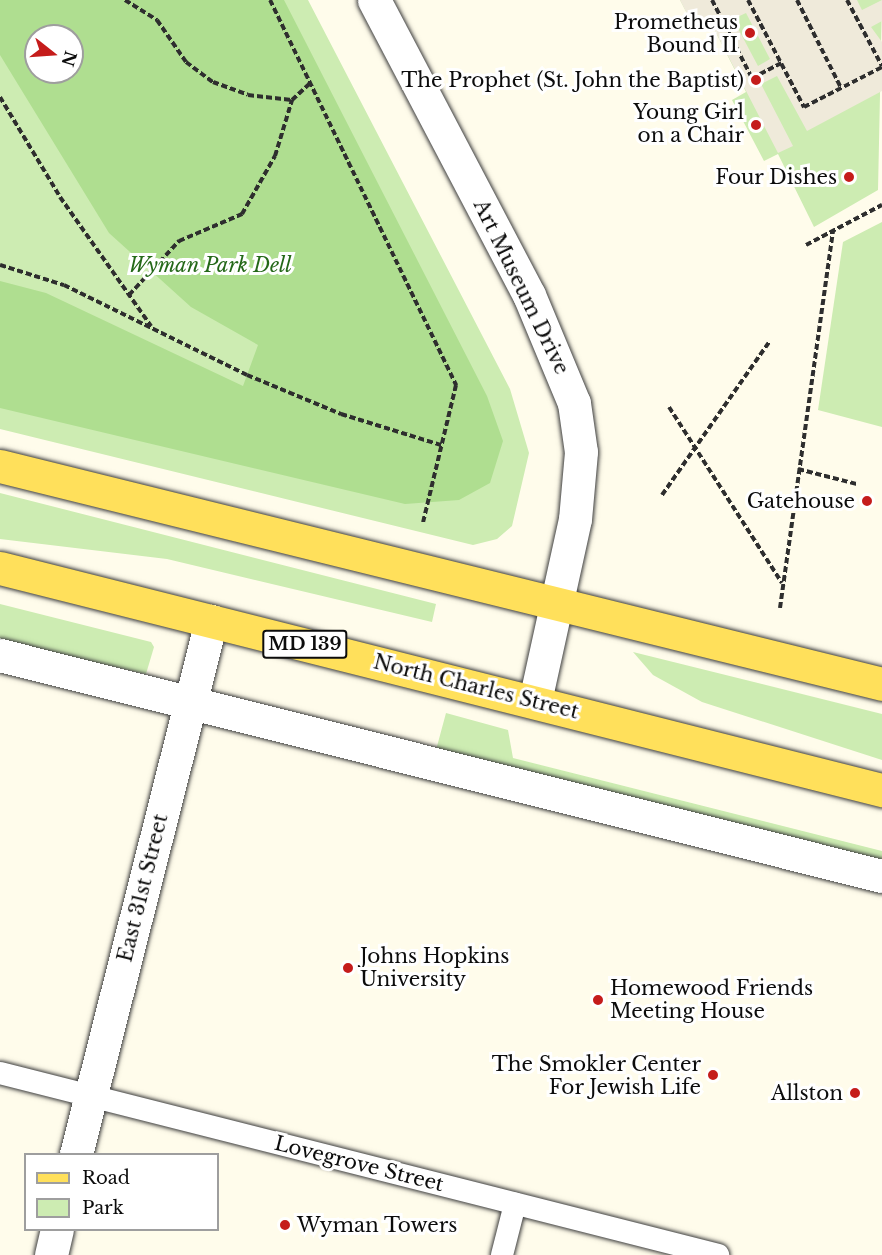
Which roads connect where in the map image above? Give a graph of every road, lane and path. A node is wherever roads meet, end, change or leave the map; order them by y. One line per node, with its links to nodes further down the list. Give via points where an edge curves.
1 (125, 0): 13 (path, via 157,20 186,62 213,82 248,95)
2 (270, 0): 10 (path)
3 (374, 0): 31 (street, Art Museum Drive, via 529,295 574,403 581,452 575,519)
4 (712, 0): 8 (path, via 752,78)
5 (748, 0): 8 (path)
6 (797, 0): 11 (path)
7 (847, 0): 9 (path)
8 (781, 63): 11 (path, via 804,107)
9 (882, 66): 11 (path)
10 (310, 83): 13 (path); 22 (path, via 456,385)
11 (841, 88)
12 (0, 97): 18 (path, via 60,197)
13 (292, 100): 18 (path, via 275,156 242,214 179,241)
14 (882, 205): 15 (path)
15 (833, 232): 16 (path); 25 (path)
16 (806, 245)
17 (0, 265): 19 (path, via 64,285)
18 (129, 295): 19 (path)
19 (151, 327): 22 (path, via 340,414)
20 (769, 342): 23 (path)
21 (669, 407): 23 (path)
22 (441, 445): 28 (path)
23 (697, 448): 27 (path); 30 (path)
24 (0, 466): 31 (main road)
25 (798, 469): 26 (path); 30 (path)
26 (857, 484)
27 (662, 495)
28 (423, 522)
29 (0, 568): 33 (main road, North Charles Street / MD 139)
30 (783, 584): 32 (path)
31 (557, 603): 35 (main road); 36 (street, Art Museum Drive)
32 (780, 608)
33 (211, 621): 36 (main road, North Charles Street / MD 139); 37 (street, East 31st Street)
34 (0, 655): 37 (street)
35 (882, 684)
36 (535, 701): 38 (main road, North Charles Street / MD 139)
37 (190, 702): 39 (street); 41 (street, East 31st Street)
38 (882, 790)
39 (882, 876)
40 (0, 1073): 41 (lane, Lovegrove Street)
41 (91, 1097): 42 (street, East 31st Street); 43 (lane, Lovegrove Street)
42 (77, 1153)
43 (515, 1204): 46 (lane); 47 (lane, Lovegrove Street)
44 (57, 1231): 45 (street)
45 (51, 1255)
46 (502, 1255)
47 (718, 1255)

